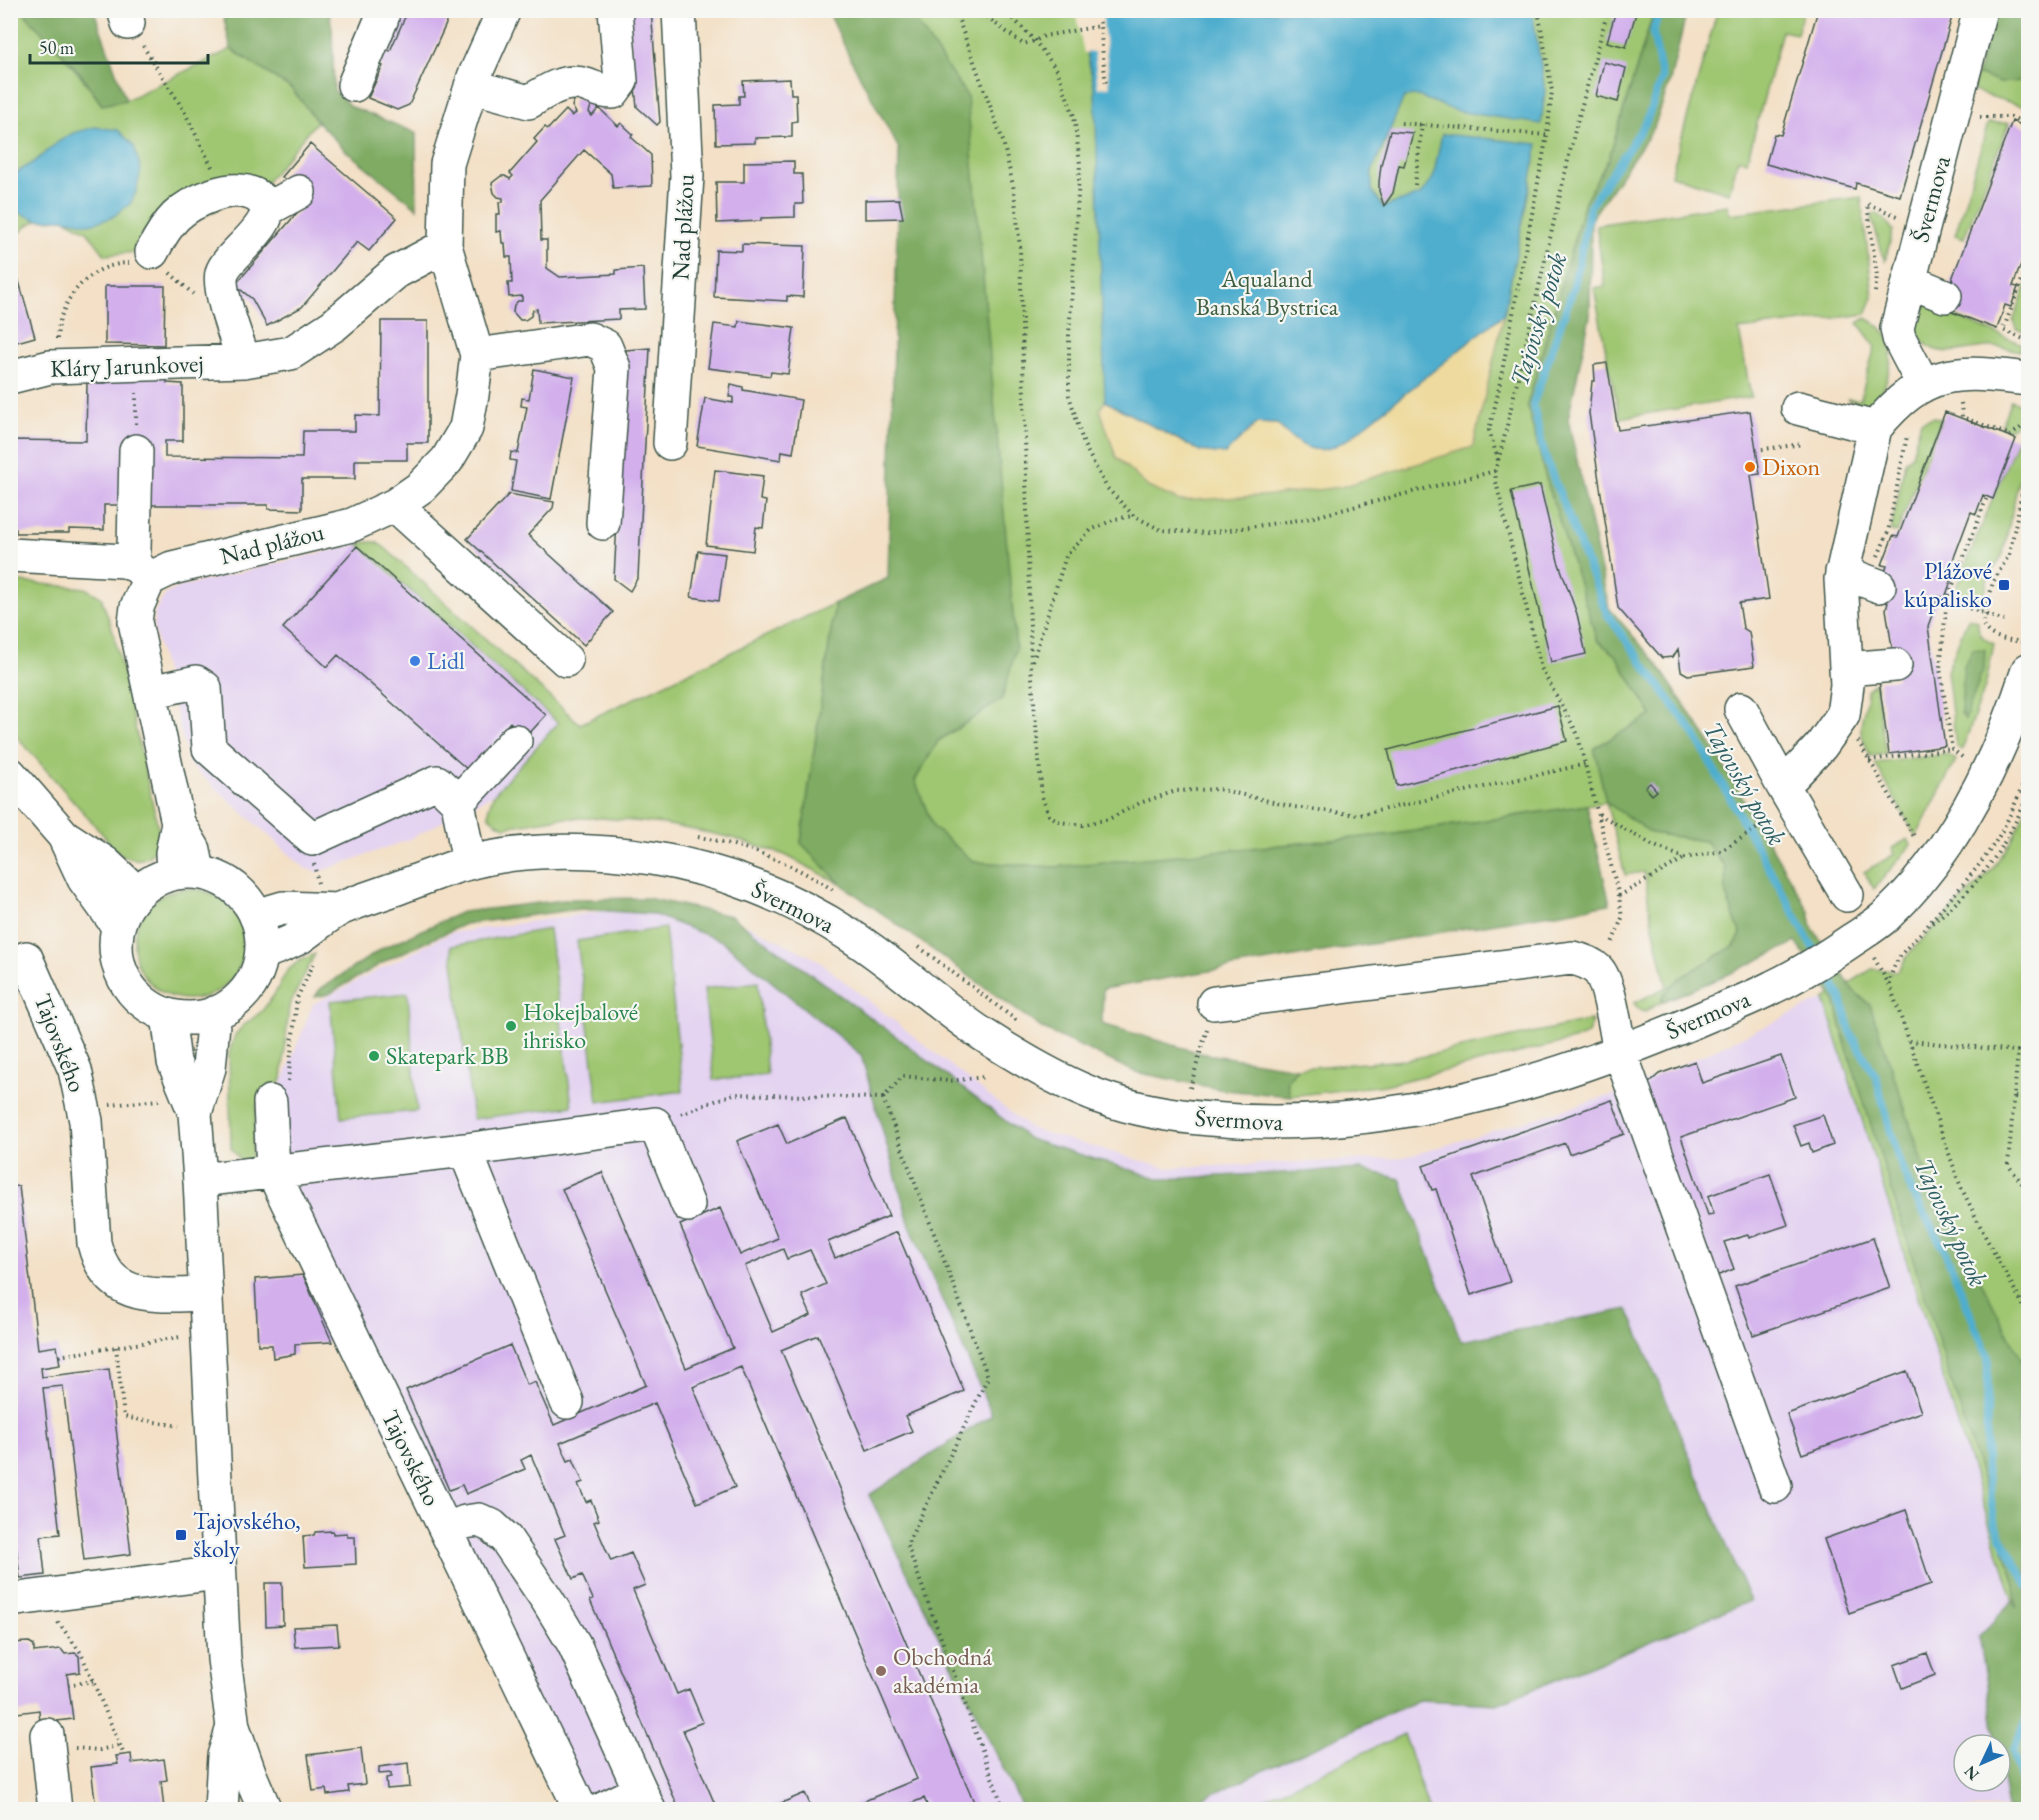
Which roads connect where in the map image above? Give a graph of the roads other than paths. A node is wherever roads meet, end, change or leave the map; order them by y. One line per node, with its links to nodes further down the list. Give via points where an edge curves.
1 (381, 10): 6 (street, via 382,18)
2 (504, 10): 7 (street, Nad plážou)
3 (615, 10): 7 (street, via 621,81 618,101 584,85 566,83 529,102)
4 (679, 10): 22 (street, Nad plážou, via 687,176)
5 (1980, 10): 12 (street, Švermova)
6 (354, 85)
7 (471, 86): 10 (street, Nad plážou, via 447,164)
8 (299, 192): 9 (street)
9 (266, 210): 11 (street, via 258,197 234,190 183,209 165,227); 15 (street, via 262,227 230,259 222,273 222,289 245,317)
10 (445, 246): 14 (street, Nad plážou); 15 (street, via 396,272 334,325 291,353)
11 (151, 262)
12 (1909, 281): 13 (street); 18 (street, Švermova, via 1897,328)
13 (1945, 296)
14 (477, 356): 23 (street, Nad plážou, via 465,428 447,460 421,487); 24 (street, via 590,339 605,346 614,368)
15 (244, 361): 16 (street, Kláry Jarunkovej, via 56,367)
16 (10, 377)
17 (2028, 379): 18 (street, via 1980,373)
18 (1923, 384): 20 (street, via 1887,412)
19 (1798, 408): 20 (street)
20 (1875, 428): 27 (street)
21 (136, 442): 26 (street, via 134,550)
22 (670, 443)
23 (394, 506): 26 (street, Nad plážou, via 352,525 172,568); 29 (street)
24 (603, 523)
25 (10, 555): 26 (street, via 125,561)
26 (140, 571): 33 (street, via 135,622)
27 (1842, 572): 28 (street); 31 (street)
28 (1880, 586)
29 (566, 660)
30 (1894, 665): 31 (street)
31 (1846, 669): 37 (street, via 1843,715 1821,746)
32 (2028, 670): 52 (street, Švermova, via 1983,780 1959,824 1934,862 1880,921 1777,986)
33 (152, 699): 38 (street, via 196,682 205,688 209,748 312,839 437,782); 41 (street, via 178,823 194,850)
34 (1741, 709): 37 (street)
35 (515, 741): 38 (street)
36 (10, 774): 39 (street)
37 (1783, 786): 43 (street)
38 (458, 802): 40 (street)
39 (64, 836): 42 (street, via 105,863); 46 (street, via 84,879)
40 (470, 863): 44 (street, Švermova); 52 (street, Švermova, via 494,857 601,851 656,858 710,871 801,907 852,936 981,1033 1072,1085 1139,1109 1180,1117 1296,1123 1368,1116 1451,1102)
41 (185, 873): 42 (street, via 154,880); 45 (street, via 217,877 232,886)
42 (137, 893): 46 (street)
43 (1847, 896)
44 (338, 910): 45 (street, Švermova, via 283,908); 47 (street, Švermova, via 295,941)
45 (256, 916): 47 (street)
46 (118, 926): 51 (street, via 117,954 125,980 143,1001)
47 (262, 953): 50 (street, via 249,986 237,1000)
48 (26, 958): 59 (street, Tajovského, via 75,1071 86,1121 97,1256 112,1280 136,1293)
49 (1214, 1003): 52 (street, via 1572,958 1588,962 1599,971)
50 (214, 1014): 51 (street, via 191,1018); 54 (street, via 209,1068)
51 (168, 1015): 54 (street, via 174,1062)
52 (1620, 1052): 61 (street)
53 (270, 1102): 56 (street)
54 (195, 1113): 57 (street)
55 (465, 1150): 56 (street); 58 (street, via 655,1124); 60 (street)
56 (273, 1172): 57 (street); 62 (street, Tajovského)
57 (200, 1180): 59 (street)
58 (688, 1205)
59 (206, 1294): 63 (street)
60 (567, 1402)
61 (1775, 1486)
62 (446, 1530): 67 (street, via 478,1520 506,1539 573,1644); 71 (street, Tajovského)
63 (218, 1572): 64 (street); 65 (street)
64 (10, 1600)
65 (233, 1727): 69 (street, via 224,1756); 70 (street)
66 (47, 1740): 68 (street)
67 (645, 1800): 72 (street)
68 (55, 1809)
69 (221, 1809)
70 (265, 1809)
71 (580, 1809)
72 (601, 1809)

